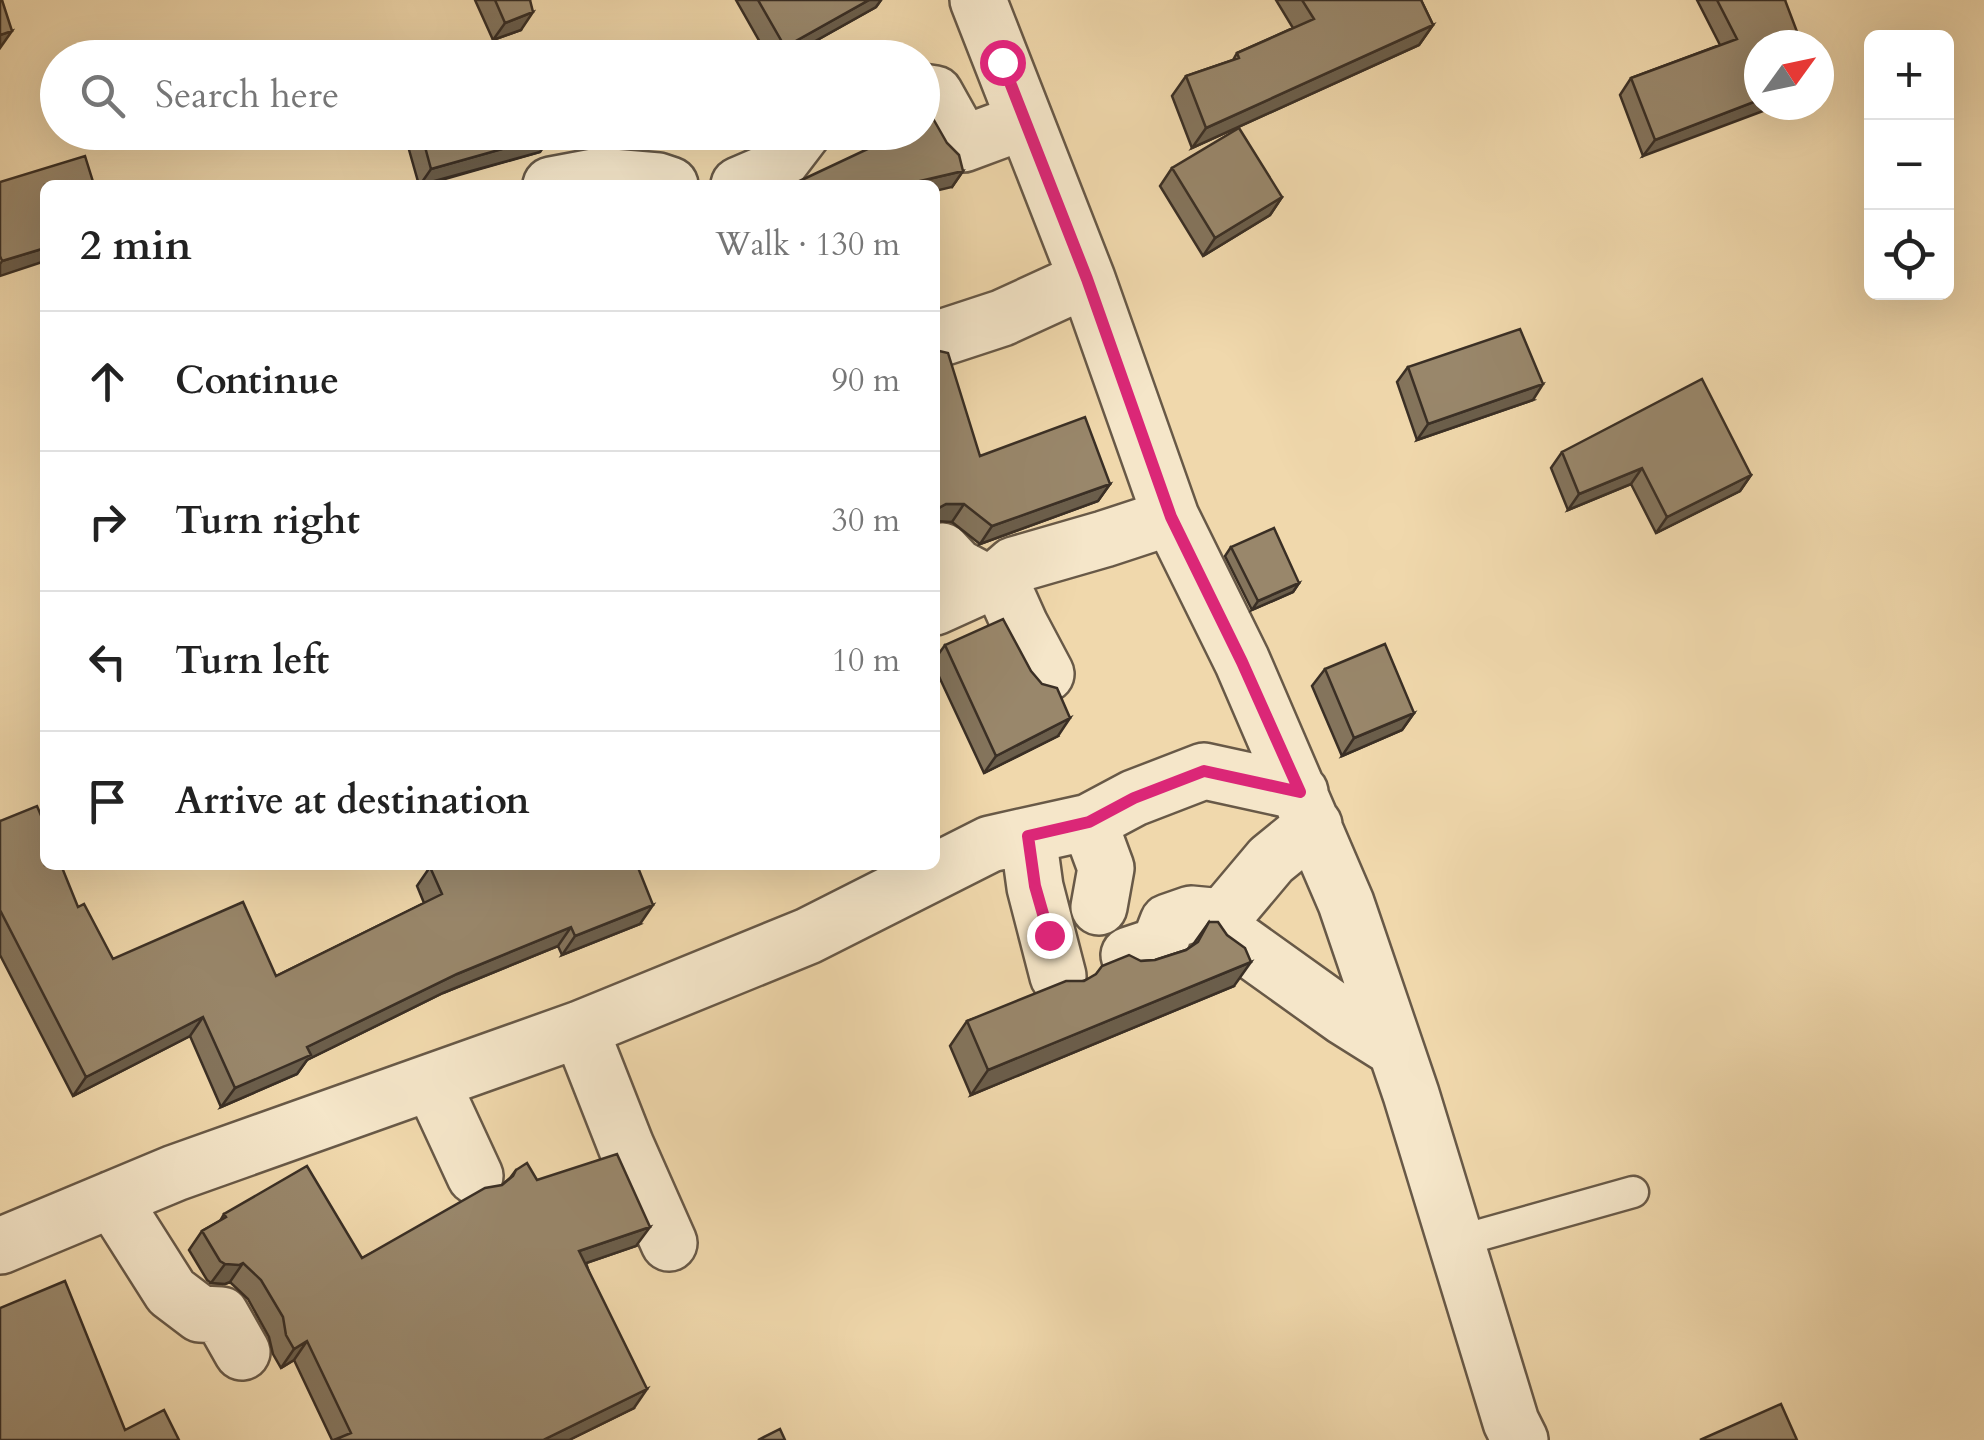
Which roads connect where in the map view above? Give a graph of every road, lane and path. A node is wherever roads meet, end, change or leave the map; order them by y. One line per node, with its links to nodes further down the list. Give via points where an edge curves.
1 (978, 0): 3 (street)
2 (940, 101): 3 (street, via 964,144)
3 (1024, 121): 8 (street)
4 (789, 150): 7 (street, via 774,170)
5 (578, 180): 6 (street)
6 (646, 180)
7 (750, 180)
8 (1087, 279): 9 (street); 10 (street)
9 (940, 338)
10 (1171, 517): 12 (street, via 1014,565); 15 (street)
11 (942, 551): 12 (street, via 957,567)
12 (993, 580): 13 (street); 14 (street)
13 (940, 605)
14 (1046, 674)
15 (1307, 809): 16 (street, via 1204,771); 21 (street); 25 (street)
16 (1089, 822): 17 (street); 20 (street, via 1106,868)
17 (1028, 836): 18 (street, via 990,844); 23 (street)
18 (940, 869)
19 (939, 870): 24 (street, via 808,936)
20 (1099, 907)
21 (1223, 917): 22 (street, via 1192,914 1168,922 1159,945); 25 (street, via 1228,934)
22 (1129, 956)
23 (1058, 976)
24 (580, 1029): 26 (street); 31 (street)
25 (1395, 1049): 30 (street)
26 (432, 1082): 27 (street); 29 (street)
27 (475, 1176)
28 (1633, 1192): 30 (lane)
29 (112, 1199): 32 (street); 33 (street, via 172,1292 200,1314 220,1316)
30 (1455, 1242): 34 (street)
31 (668, 1243)
32 (0, 1246)
33 (242, 1352)
34 (1520, 1440)

